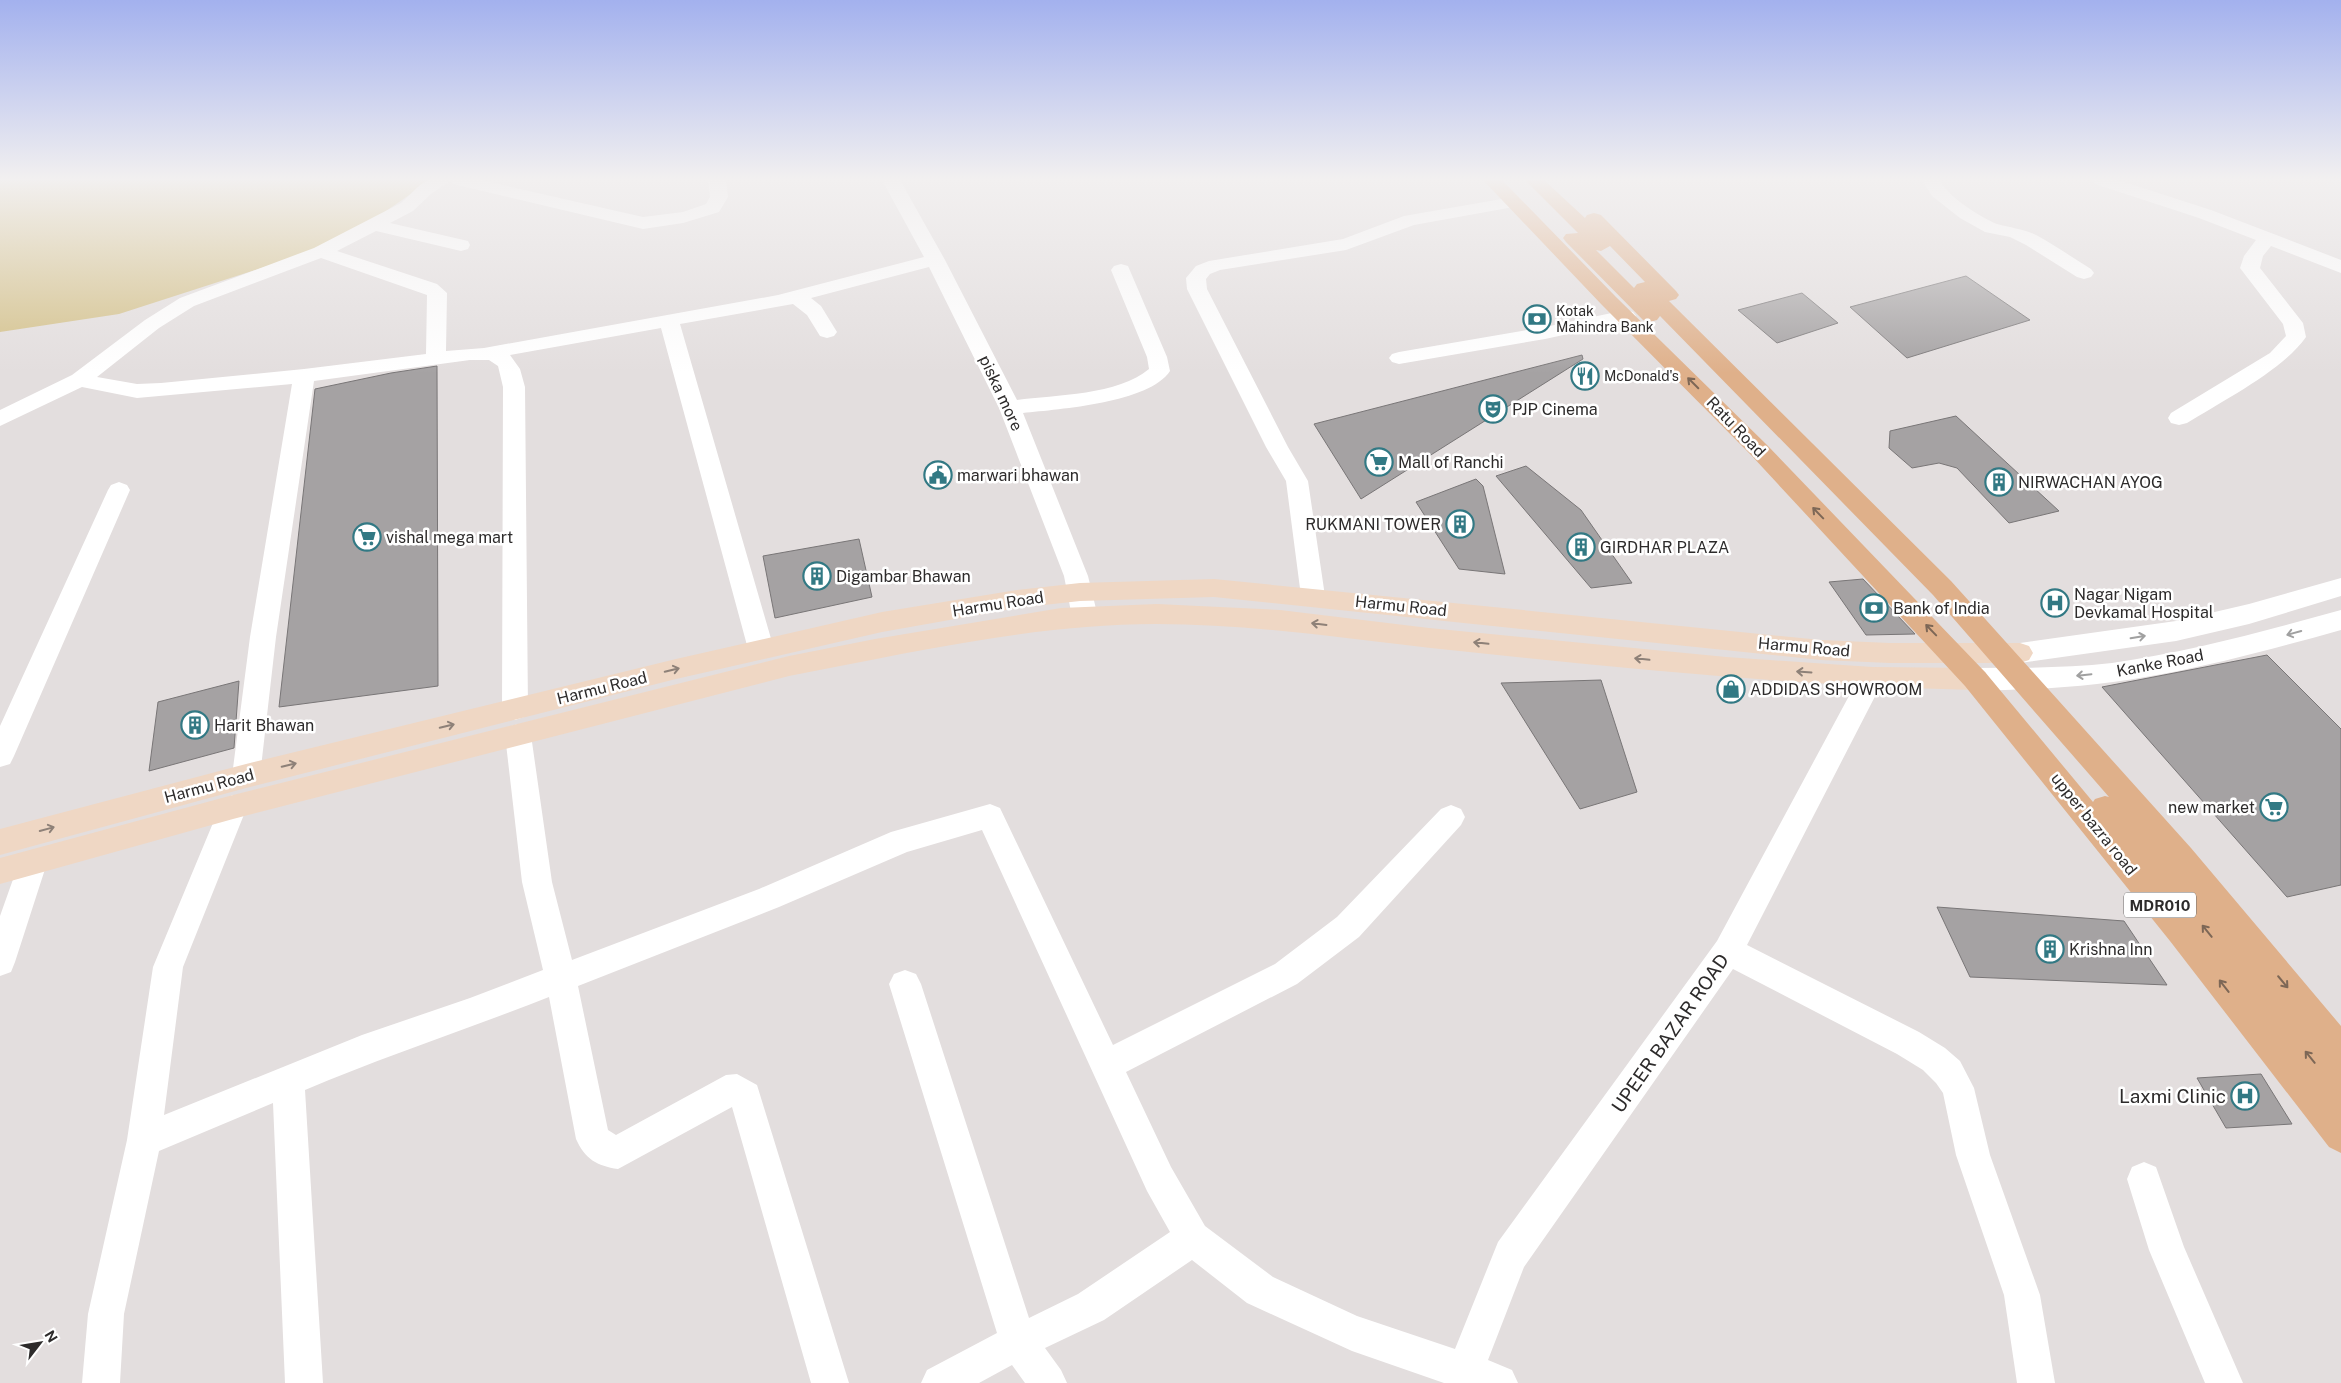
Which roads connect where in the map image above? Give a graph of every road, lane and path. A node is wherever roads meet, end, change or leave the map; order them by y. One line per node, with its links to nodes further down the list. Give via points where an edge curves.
1 (336, 245): 11 (street)
2 (926, 245): 12 (street, piska more)
3 (1343, 245): 30 (street, via 1216,265 1203,270 1196,278 1202,298 1297,481)
4 (1560, 245): 17 (main road, Ratu Road)
5 (1569, 245): 55 (main road, one-way to 5, via 2161,874 1920,593 1774,442)
6 (1599, 245): 52 (main road, one-way to 52, via 1942,588 2180,857)
7 (1618, 245): 35 (main road, via 1895,518)
8 (2038, 245): 15 (street)
9 (2262, 245): 26 (street, via 2249,263 2250,268 2293,323 2296,338 2277,357)
10 (2284, 245): 13 (street)
11 (321, 252): 21 (street, via 437,293); 24 (street, via 187,302 152,324)
12 (935, 260): 16 (street); 25 (street, piska more)
13 (2341, 267)
14 (1121, 270): 25 (street, via 1157,357 1160,371 1154,379 1134,388)
15 (2084, 273)
16 (781, 299): 18 (street); 19 (street, via 803,300 814,310)
17 (1626, 316): 22 (street); 34 (main road, Ratu Road, one-way to 17)
18 (669, 321): 20 (street); 33 (street)
19 (827, 332)
20 (487, 353): 21 (street); 39 (street, via 506,361 512,368 514,387 512,631)
21 (436, 358): 23 (street)
22 (1399, 358)
23 (304, 376): 24 (street, via 137,391); 41 (street, via 263,637)
24 (79, 380): 27 (street)
25 (1010, 408): 31 (street, piska more, via 1076,576)
26 (2178, 418)
27 (0, 419)
28 (119, 490): 40 (street)
29 (2341, 587): 35 (street, Kanke Road, one-way to 29, via 2176,631)
30 (1313, 596): 31 (main road, Harmu Road, via 1214,588); 34 (main road, Harmu Road, via 1821,650)
31 (1082, 605): 33 (main road, Harmu Road, via 1018,599 882,622); 36 (main road, Harmu Road, one-way to 31, via 1726,667 1280,620 1157,614); 39 (main road, Harmu Road, via 1009,626 789,666 666,696)
32 (2341, 620): 37 (street, Kanke Road, one-way to 37, via 2264,641 2130,670)
33 (761, 650): 39 (main road, Harmu Road, one-way to 33)
34 (1952, 653): 35 (main road, Harmu Road); 38 (main road, Ratu Road)
35 (2020, 653): 37 (main road)
36 (1872, 677): 38 (main road, Harmu Road); 47 (street, UPEER BAZAR ROAD)
37 (2043, 678): 38 (street, Kanke Road); 51 (main road)
38 (1975, 679): 56 (main road, upper bazra road / MDR010, one-way to 38, via 2181,931)
39 (516, 722): 41 (main road, Harmu Road, one-way to 39); 42 (main road, Harmu Road); 49 (street, via 537,882)
40 (0, 756)
41 (246, 776): 44 (main road, Harmu Road, one-way to 41)
42 (233, 808): 45 (main road, Harmu Road); 57 (street, via 168,967)
43 (1451, 817): 53 (street, via 1348,927 1286,974)
44 (0, 842)
45 (32, 862): 46 (main road, Harmu Road); 48 (street)
46 (0, 871)
47 (1728, 951): 61 (street, UPEER BAZAR ROAD, via 1511,1255); 68 (street, via 1908,1042 1948,1072 1958,1088 1973,1155 2022,1295)
48 (0, 962)
49 (561, 978): 53 (street, via 770,898 901,841 990,816); 54 (street); 64 (street, via 593,1139 604,1150 618,1152 634,1145 726,1091 737,1090 745,1096)
50 (905, 984): 60 (street)
51 (2341, 1024)
52 (2341, 1052)
53 (1106, 1065): 59 (street, via 1159,1179)
54 (288, 1080): 57 (street); 63 (street)
55 (2341, 1094)
56 (2341, 1135)
57 (144, 1140): 62 (street, via 106,1314)
58 (2144, 1179): 69 (street, via 2168,1250)
59 (1193, 1238): 60 (street, via 1091,1307); 61 (street, via 1260,1290 1352,1333)
60 (1018, 1342): 65 (street); 66 (street)
61 (1466, 1377): 67 (street)
62 (101, 1383)
63 (304, 1383)
64 (830, 1383)
65 (940, 1383)
66 (1048, 1383)
67 (1499, 1383)
68 (2036, 1383)
69 (2224, 1383)

